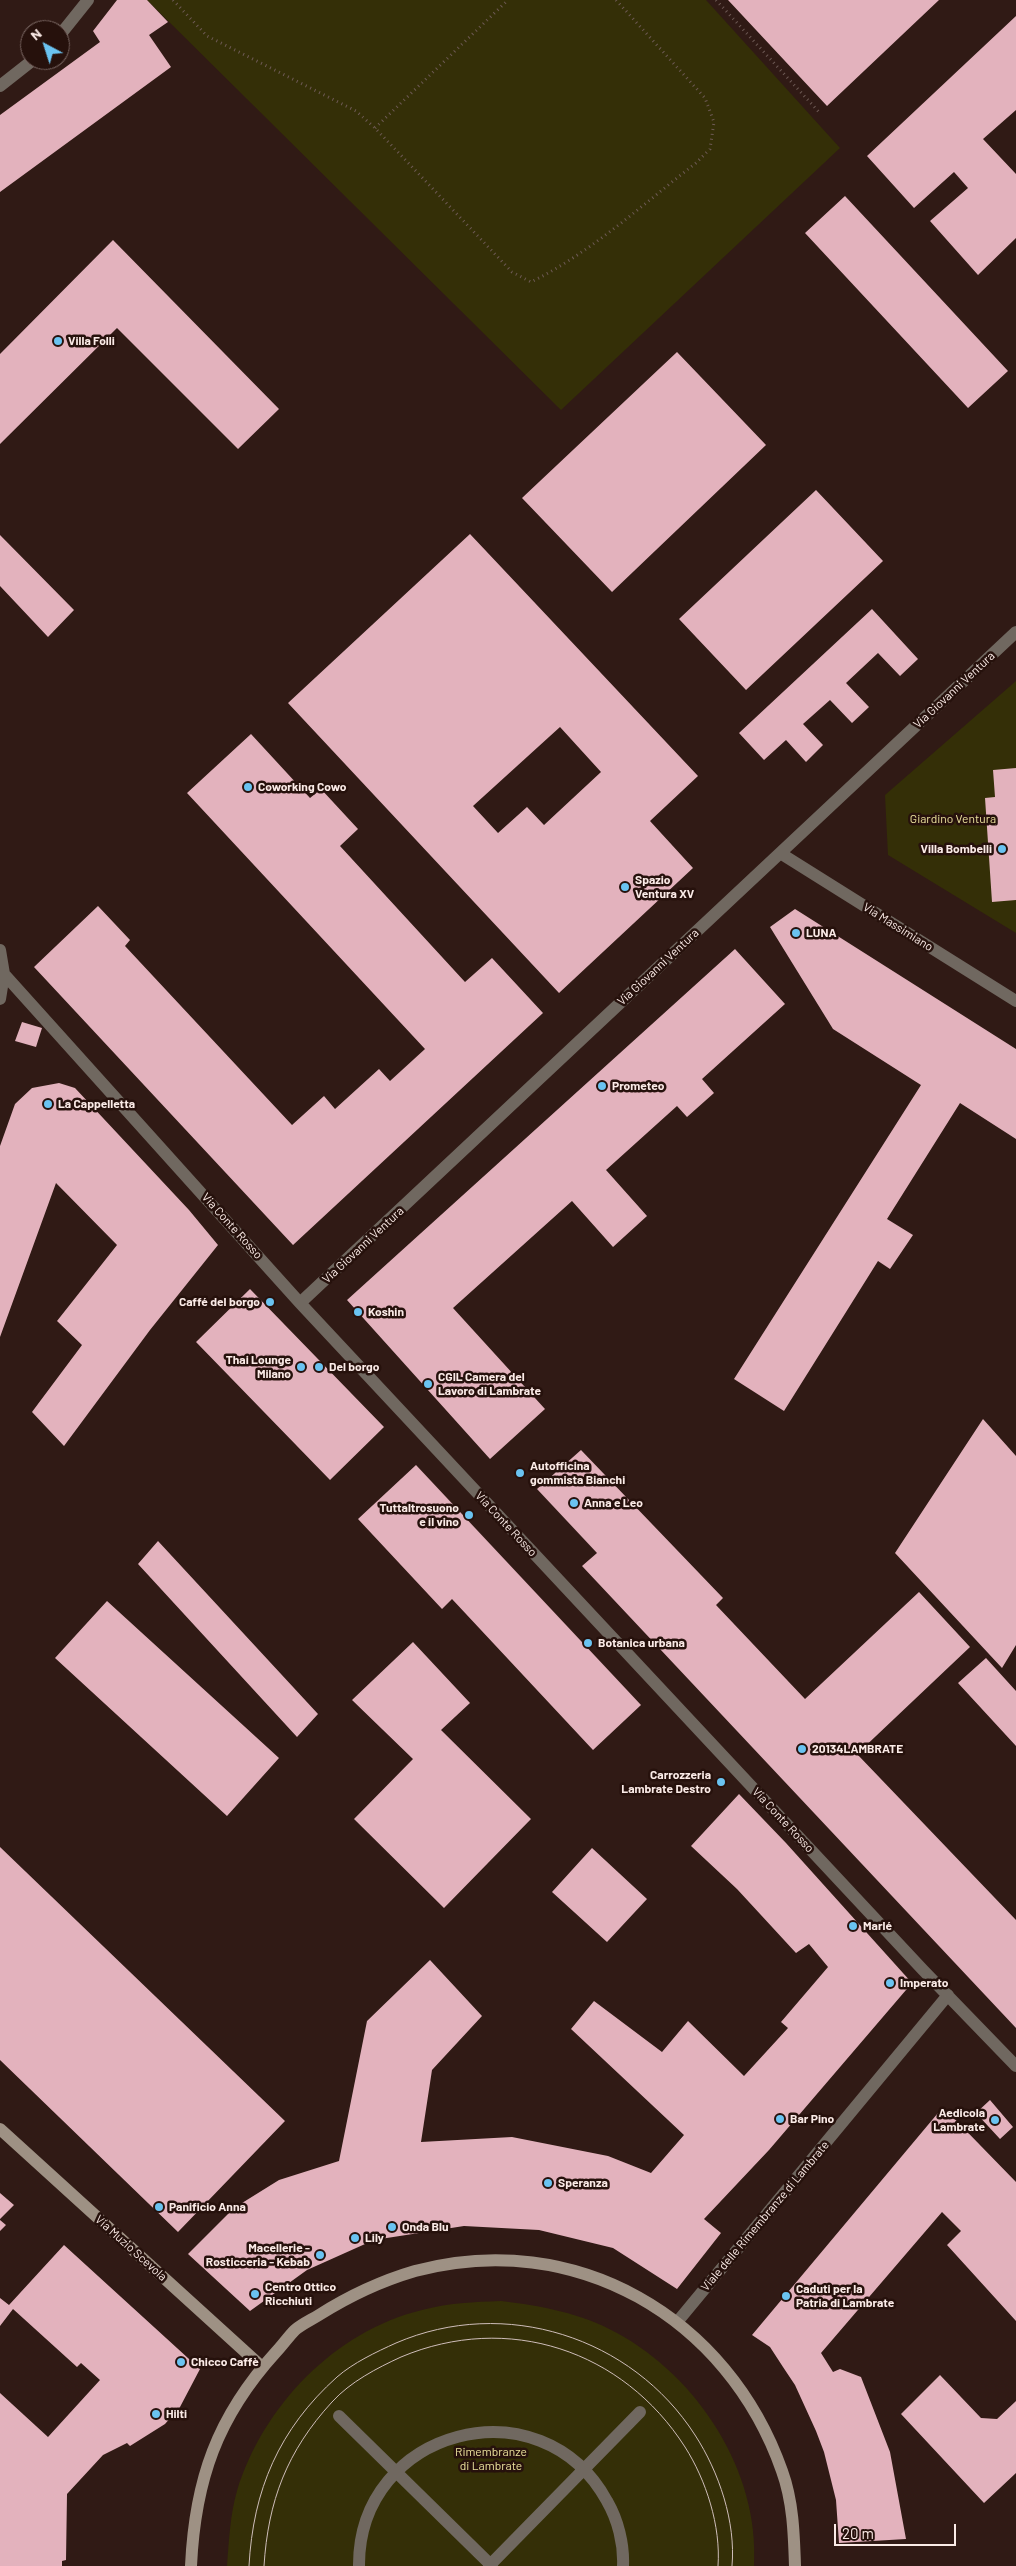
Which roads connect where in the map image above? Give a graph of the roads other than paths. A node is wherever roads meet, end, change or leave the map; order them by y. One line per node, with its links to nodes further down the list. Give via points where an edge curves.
1 (88, 0): 2 (street)
2 (70, 22)
3 (20, 70): 4 (street)
4 (0, 86)
5 (1016, 632): 6 (street, Via Giovanni Ventura)
6 (780, 853): 10 (street, Via Massimiano); 11 (street, Via Giovanni Ventura)
7 (0, 950): 8 (street)
8 (4, 974): 9 (street); 11 (street, Via Conte Rosso)
9 (0, 999)
10 (1016, 1001)
11 (300, 1303): 12 (street, Via Conte Rosso)
12 (948, 1995): 13 (street, Via Conte Rosso); 15 (street, Viale delle Rimembranze di Lambrate)
13 (1016, 2066)
14 (0, 2129): 16 (street, Via Muzio Scevola)
15 (678, 2321): 16 (street, via 601,2279 549,2265 495,2260 441,2264 389,2278 341,2302 294,2331); 25 (street, via 720,2363 763,2425 783,2473 794,2524)
16 (262, 2367): 21 (street, via 237,2402 216,2441 201,2482 193,2524)
17 (640, 2412): 19 (street)
18 (339, 2416): 20 (street)
19 (584, 2469): 20 (street, via 560,2451 534,2438 489,2432 460,2435 432,2445); 23 (street); 24 (street, via 602,2492 615,2519)
20 (396, 2472): 22 (street, via 378,2495 365,2522 358,2551); 23 (street)
21 (191, 2566)
22 (359, 2566)
23 (491, 2566)
24 (623, 2566)
25 (795, 2566)

